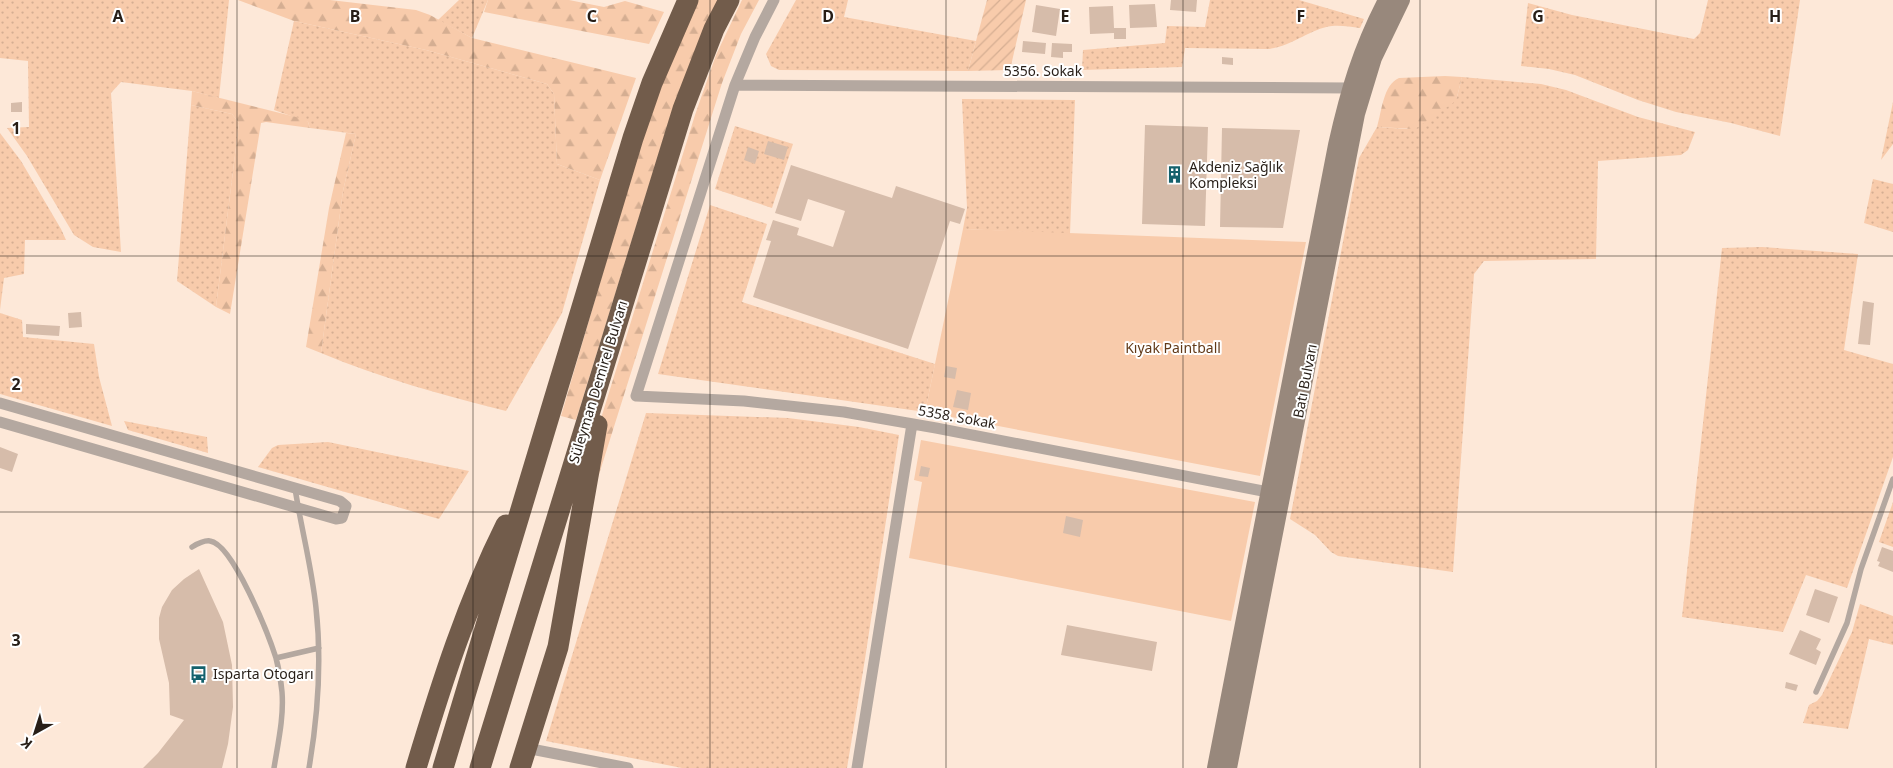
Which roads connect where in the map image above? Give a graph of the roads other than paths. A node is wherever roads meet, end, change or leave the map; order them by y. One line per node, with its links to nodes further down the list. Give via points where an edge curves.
1 (688, 0): 12 (highway, via 652,83 633,138)
2 (729, 0): 8 (highway, Süleyman Demirel Bulvarı, via 714,29 683,109)
3 (774, 0): 6 (street)
4 (1386, 0): 7 (street, Batı Bulvarı, via 1364,46)
5 (1402, 0): 30 (street, Batı Bulvarı, via 1374,58 1357,114)
6 (735, 85): 7 (street, 5356. Sokak); 11 (street, 5358. Sokak, via 636,396 794,406)
7 (1350, 88): 15 (street, Batı Bulvarı)
8 (613, 333): 21 (highway, via 558,647); 26 (highway, Süleyman Demirel Bulvarı)
9 (0, 403): 14 (street)
10 (0, 422): 16 (street)
11 (912, 424): 15 (street, 5358. Sokak); 28 (street)
12 (534, 467): 24 (highway, via 468,608); 25 (highway)
13 (1893, 479): 20 (lane, via 1861,569 1847,623)
14 (295, 488): 16 (lane); 16 (street, via 340,501 346,506 339,520)
15 (1268, 492): 29 (street, Batı Bulvarı)
16 (298, 509): 18 (lane)
17 (192, 547): 19 (lane, via 210,541 225,551 244,584)
18 (320, 648): 19 (lane); 23 (lane, via 317,709)
19 (276, 658): 22 (lane, via 282,706)
20 (1816, 692)
21 (523, 758): 27 (street)
22 (274, 768)
23 (309, 768)
24 (416, 768)
25 (443, 768)
26 (480, 768)
27 (628, 768)
28 (857, 768)
29 (1214, 768)
30 (1229, 768)

